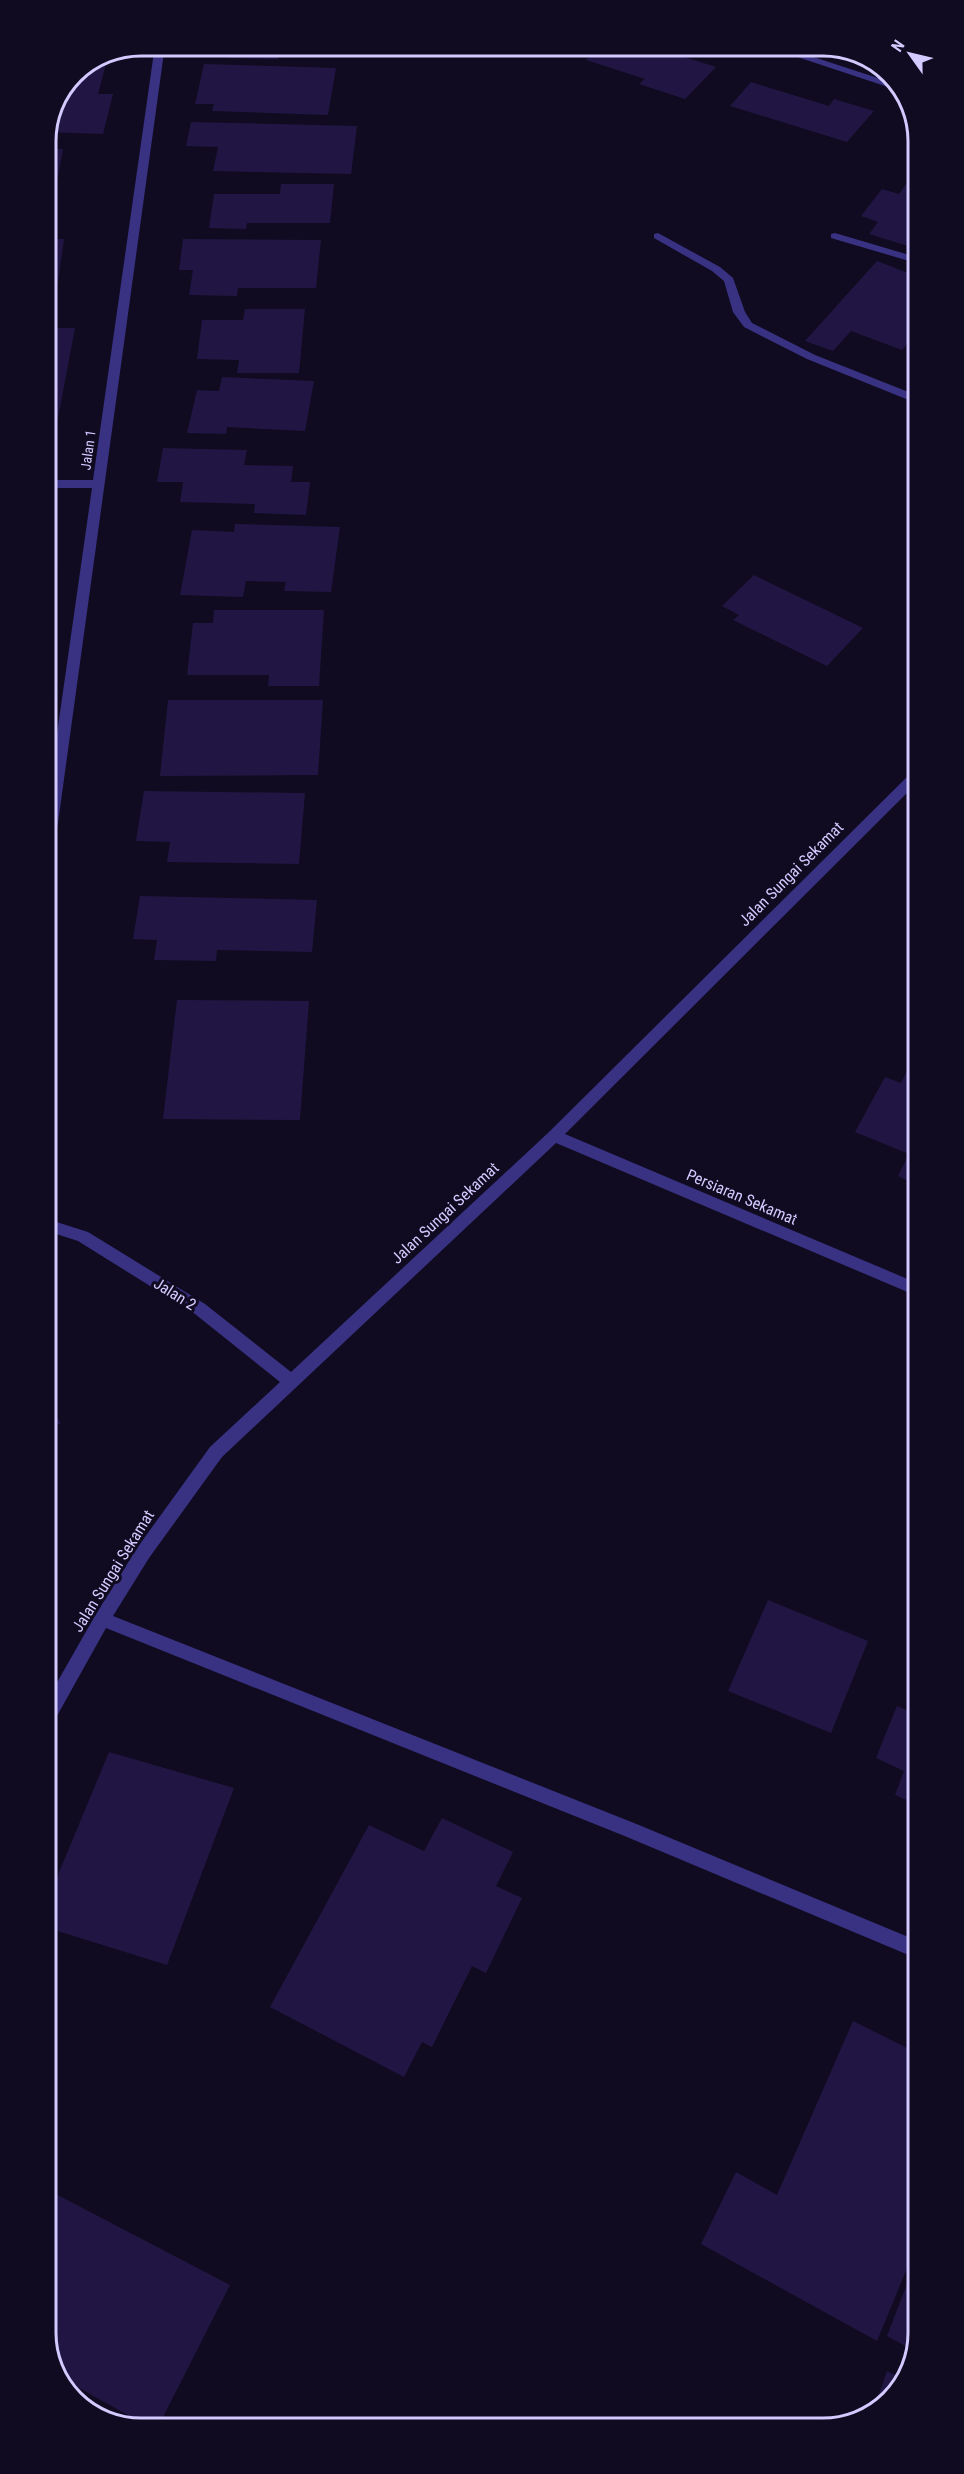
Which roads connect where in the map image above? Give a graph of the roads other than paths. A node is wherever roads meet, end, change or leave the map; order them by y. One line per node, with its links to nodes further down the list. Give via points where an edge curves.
1 (157, 56): 9 (street, Jalan 1)
2 (800, 56): 3 (street)
3 (886, 84)
4 (657, 236): 7 (street, via 729,280 739,312 748,325 812,357)
5 (834, 236): 6 (street)
6 (908, 258)
7 (908, 396)
8 (56, 484): 9 (street)
9 (99, 484): 11 (street, Jalan 1)
10 (908, 784): 12 (street, Jalan Sungai Sekamat)
11 (56, 788)
12 (554, 1136): 14 (street, Persiaran Sekamat); 15 (street, Jalan Sungai Sekamat)
13 (56, 1228): 15 (street, Jalan 2, via 83,1236 200,1309)
14 (908, 1286)
15 (291, 1382): 16 (street, Jalan Sungai Sekamat, via 216,1452 143,1552)
16 (102, 1619): 17 (street, Jalan Sungai Sekamat); 18 (street, via 622,1826)
17 (56, 1701)
18 (908, 1946)

